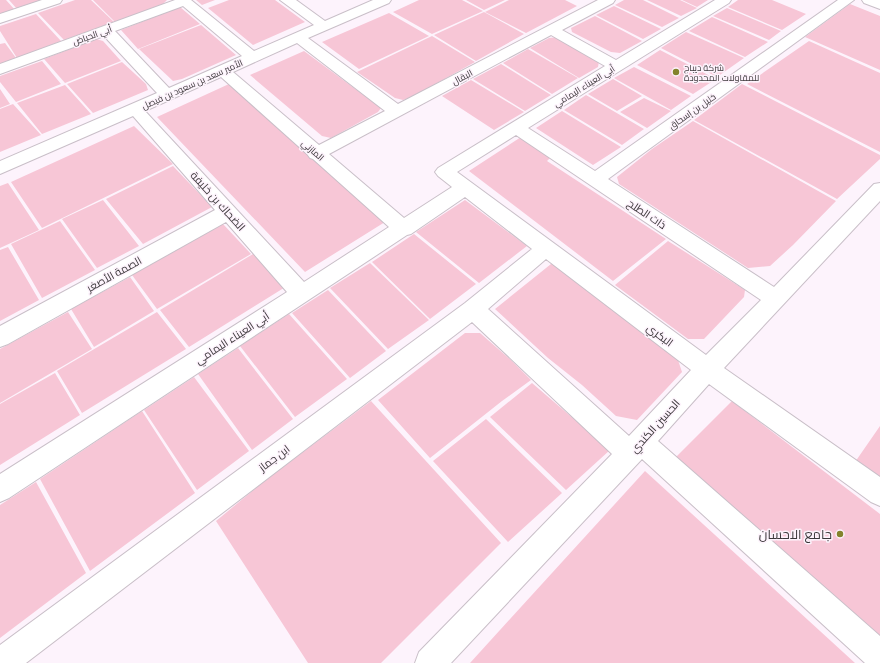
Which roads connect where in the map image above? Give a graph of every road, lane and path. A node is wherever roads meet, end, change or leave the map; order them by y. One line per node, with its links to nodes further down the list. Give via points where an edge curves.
1 (55, 0): 10 (street)
2 (184, 0): 12 (street, أبي الحياض); 15 (street)
3 (287, 0): 11 (street)
4 (384, 0): 11 (street, الأمير سعد بن سعود بن فيصل)
5 (608, 0): 13 (street, البقال)
6 (724, 0): 16 (street, أبي العيناء اليمامي)
7 (847, 0): 26 (street, خليل بن إسحاق)
8 (869, 0): 9 (street)
9 (880, 4)
10 (0, 19)
11 (324, 26): 14 (street, الأمير سعد بن سعود بن فيصل)
12 (106, 30): 17 (street, أبي الحياض); 19 (street)
13 (552, 30): 16 (street); 21 (street, البقال)
14 (299, 38): 15 (street, الأمير سعد بن سعود بن فيصل); 21 (street)
15 (253, 58): 18 (street, الأمير سعد بن سعود بن فيصل)
16 (616, 66): 22 (street, أبي العيناء اليمامي)
17 (0, 69)
18 (223, 70): 19 (street, الأمير سعد بن سعود بن فيصل); 23 (street, المازني)
19 (167, 95): 20 (street, الأمير سعد بن سعود بن فيصل)
20 (135, 109): 24 (street, الأمير سعد بن سعود بن فيصل); 29 (street, الضحاك بن خليفة)
21 (396, 111): 23 (street, البقال)
22 (517, 128): 25 (street, أبي العيناء اليمامي); 26 (street, ذات الطلح)
23 (316, 154): 30 (street, المازني)
24 (0, 168)
25 (444, 172): 27 (street, البكري)
26 (595, 180): 33 (street, ذات الطلح)
27 (465, 188): 30 (street, أبي العيناء اليمامي); 31 (street, البكري)
28 (880, 189): 33 (street, الحسين الكندي)
29 (228, 212): 32 (street, الضحاك بن خليفة); 35 (street, الصمة الأصغر)
30 (404, 229): 32 (street, أبي العيناء اليمامي)
31 (545, 249): 34 (street, ابن جماز); 36 (street, البكري)
32 (301, 293): 38 (street, أبي العيناء اليمامي)
33 (776, 300): 36 (street, الحسين الكندي)
34 (473, 308): 37 (street); 41 (street, ابن جماز)
35 (0, 337)
36 (707, 369): 37 (street, الحسين الكندي); 39 (street, البكري)
37 (635, 448): 40 (street); 42 (street, الحسين الكندي)
38 (0, 489)
39 (880, 493)
40 (880, 656)
41 (1, 663)
42 (430, 663)

